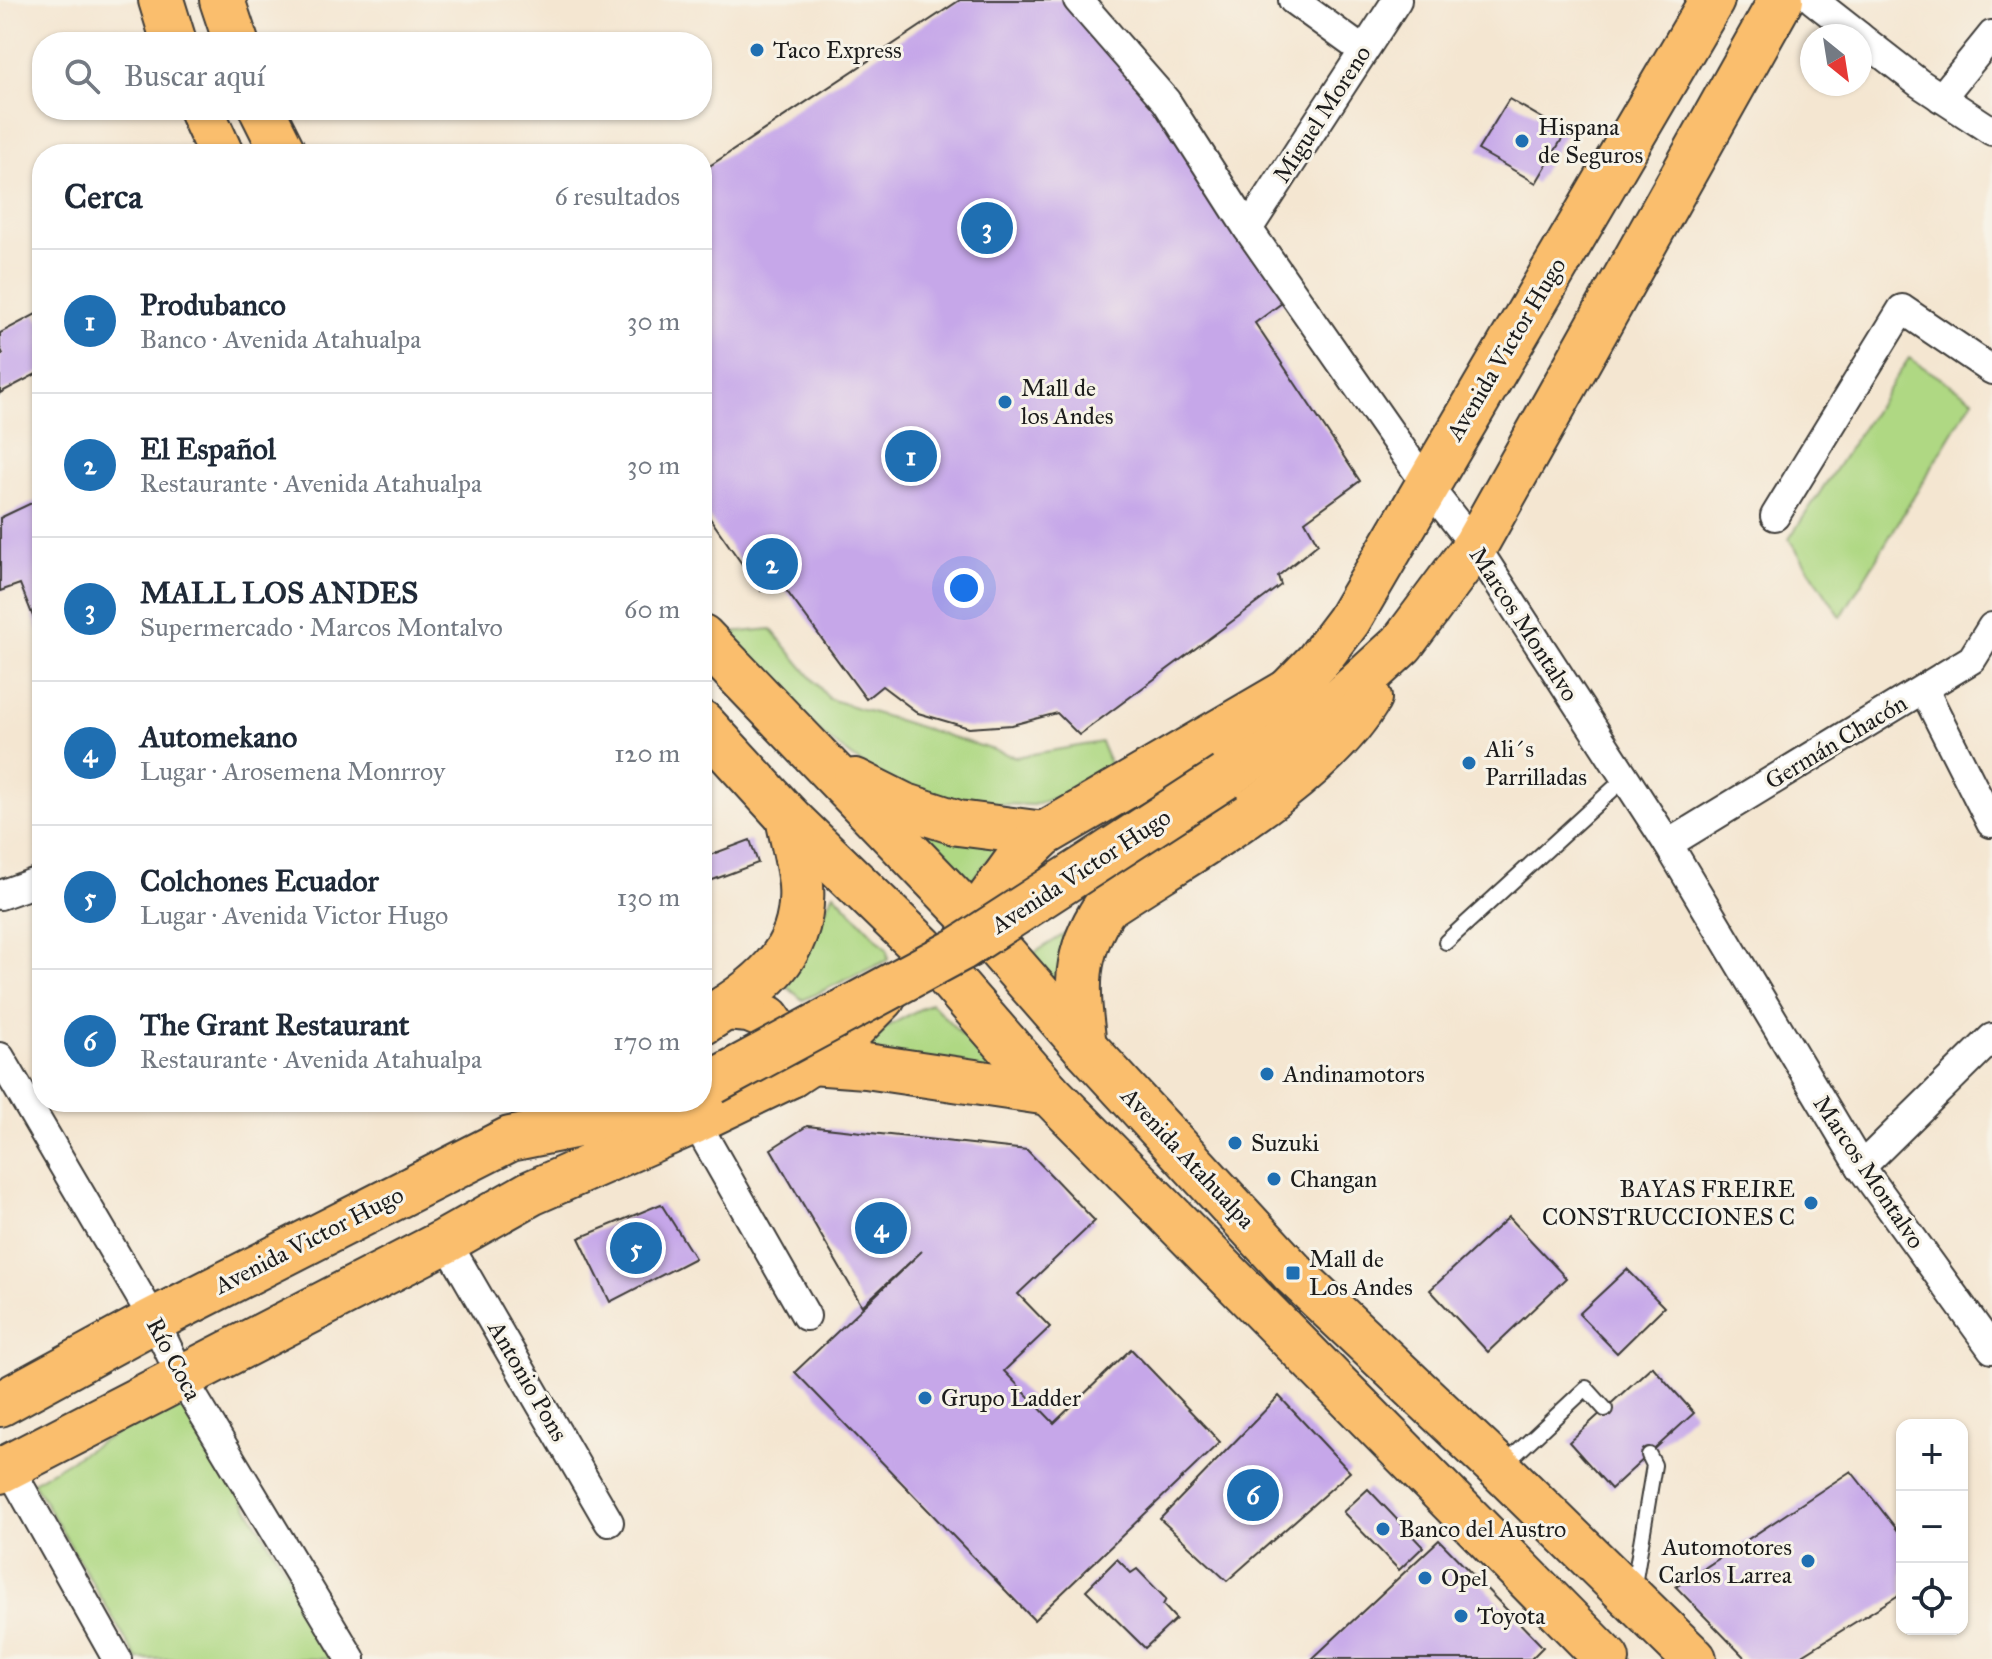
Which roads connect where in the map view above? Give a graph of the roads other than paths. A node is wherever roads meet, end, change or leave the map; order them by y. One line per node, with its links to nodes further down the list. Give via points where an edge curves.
1 (161, 0): 10 (main road)
2 (222, 0): 11 (main road)
3 (1078, 0): 21 (street, Marcos Montalvo, via 1166,101)
4 (1293, 0): 14 (street)
5 (1397, 0): 14 (street, Miguel Moreno)
6 (1712, 0): 23 (main road, Avenida Victor Hugo)
7 (1781, 0): 25 (main road, Avenida Victor Hugo)
8 (1813, 0): 9 (street)
9 (1844, 24)
10 (171, 32)
11 (233, 32)
12 (1992, 35): 15 (street)
13 (1872, 46): 15 (street)
14 (1362, 50): 21 (street, Miguel Moreno)
15 (1941, 98): 18 (street)
16 (206, 120): 19 (main road)
17 (267, 120): 20 (main road)
18 (1992, 131)
19 (216, 144)
20 (279, 144)
21 (1248, 229): 23 (street, Marcos Montalvo)
22 (1992, 370): 24 (street, via 1902,309)
23 (1426, 484): 25 (street, Marcos Montalvo); 31 (main road, Avenida Victor Hugo, via 1348,621)
24 (1775, 516)
25 (1475, 546): 27 (main road, Avenida Victor Hugo); 35 (street, Marcos Montalvo)
26 (1992, 627): 29 (street, Germán Chacón)
27 (1402, 644): 33 (main road, Avenida Victor Hugo, via 1303,729); 43 (main road, Avenida Victor Hugo, via 1361,712 1326,752 1262,803)
28 (712, 647): 34 (main road, Avenida Atahualpa)
29 (1982, 663): 30 (street, Germán Chacón)
30 (1924, 690): 37 (street); 39 (street, Germán Chacón)
31 (1289, 691): 33 (main road, Avenida Victor Hugo); 38 (main road, Avenida Victor Hugo)
32 (712, 734): 36 (main road)
33 (1264, 749): 53 (main road, Avenida Victor Hugo, bridge, via 960,949)
34 (830, 769): 38 (main road, via 903,805 958,823); 40 (main road, Avenida Atahualpa)
35 (1624, 779): 39 (street, Marcos Montalvo); 45 (lane)
36 (788, 817): 46 (main road); 48 (main road, via 801,884 800,915 789,949 773,972)
37 (1991, 823)
38 (1057, 825): 43 (main road, via 1063,867 1079,891); 44 (main road, Avenida Victor Hugo, via 1018,859)
39 (1668, 844): 64 (street, Marcos Montalvo)
40 (935, 877): 44 (main road, Avenida Atahualpa); 46 (main road, Avenida Victor Hugo, via 932,926)
41 (32, 884): 42 (street)
42 (0, 895)
43 (1105, 907): 50 (main road, Avenida Victor Hugo, via 1089,931 1081,959 1078,994)
44 (974, 920): 47 (main road); 50 (main road, Avenida Atahualpa)
45 (1446, 942)
46 (922, 947): 47 (main road); 52 (main road, Avenida Victor Hugo, via 853,1028)
47 (959, 988): 55 (main road)
48 (714, 1016): 52 (main road, via 749,1010 768,1018)
49 (1992, 1038): 64 (street)
50 (1084, 1046): 75 (main road, Avenida Atahualpa, via 1293,1273)
51 (0, 1057): 56 (street, Río Coca)
52 (801, 1068): 54 (main road, Avenida Victor Hugo); 55 (main road, via 866,1066)
53 (712, 1084)
54 (712, 1092)
55 (1049, 1093): 80 (main road)
56 (32, 1112)
57 (32, 1112): 68 (street, Río Coca)
58 (558, 1112): 63 (main road)
59 (631, 1112): 63 (main road, Avenida Victor Hugo)
60 (663, 1112): 65 (main road, Avenida Victor Hugo)
61 (663, 1112): 65 (main road, Avenida Victor Hugo)
62 (687, 1112): 67 (street)
63 (518, 1137): 68 (main road, Avenida Victor Hugo)
64 (1861, 1167): 69 (street, Marcos Montalvo)
65 (531, 1193): 66 (main road, Avenida Victor Hugo)
66 (446, 1241): 70 (main road, Avenida Victor Hugo); 76 (street, Antonio Pons)
67 (806, 1316)
68 (154, 1320): 70 (street, Río Coca); 71 (main road, Avenida Victor Hugo)
69 (1992, 1349)
70 (182, 1378): 74 (main road, Avenida Victor Hugo); 79 (street, Río Coca)
71 (0, 1404)
72 (1605, 1409): 75 (lane, via 1586,1388)
73 (1649, 1455): 77 (lane, via 1654,1465)
74 (5, 1469): 78 (street)
75 (1500, 1469): 77 (main road, Avenida Atahualpa)
76 (609, 1522)
77 (1631, 1599): 81 (main road, Avenida Atahualpa)
78 (117, 1659)
79 (351, 1659)
80 (1607, 1659)
81 (1694, 1659)

